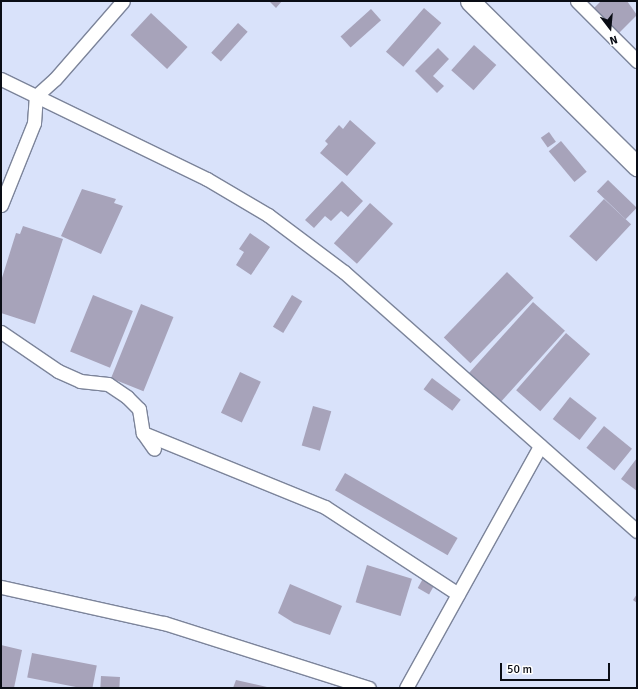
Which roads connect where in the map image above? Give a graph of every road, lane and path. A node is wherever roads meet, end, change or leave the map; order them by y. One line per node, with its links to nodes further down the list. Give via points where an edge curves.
1 (123, 1): 6 (street, via 55,80)
2 (470, 1): 7 (street)
3 (577, 1): 4 (street)
4 (637, 61)
5 (1, 79): 6 (street)
6 (36, 96): 8 (street, via 34,123); 11 (street, via 207,180 268,215 350,277)
7 (637, 166)
8 (1, 205)
9 (1, 332): 10 (street, via 58,371 80,381 108,384 127,397 139,409)
10 (144, 433): 12 (street); 15 (street, via 325,507)
11 (540, 446): 13 (street); 15 (street)
12 (154, 449)
13 (637, 531)
14 (1, 588): 16 (street, via 164,623)
15 (458, 594): 17 (street)
16 (369, 688)
17 (406, 688)

